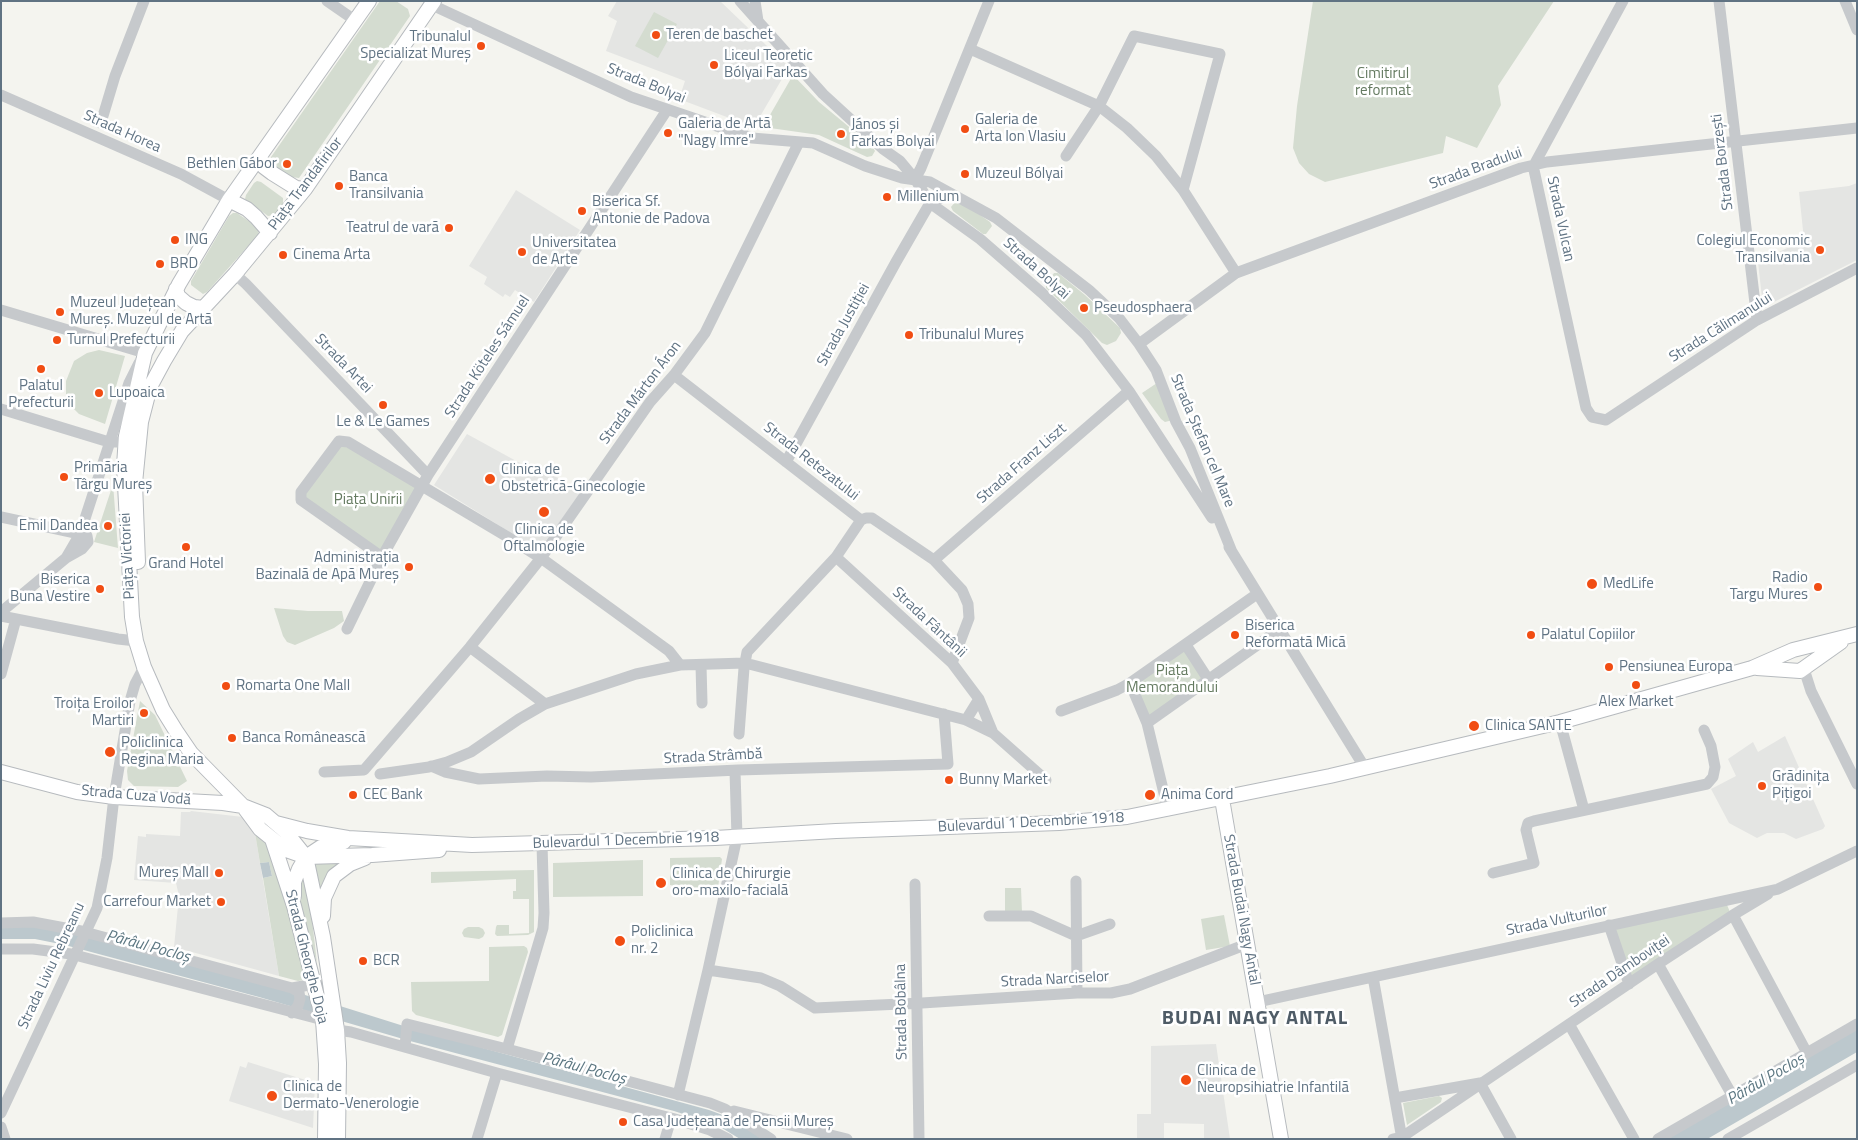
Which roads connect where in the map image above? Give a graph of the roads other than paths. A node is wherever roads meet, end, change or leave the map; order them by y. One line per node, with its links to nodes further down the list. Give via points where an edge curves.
1 (144, 1): 18 (street)
2 (327, 1): 11 (street)
3 (369, 1): 11 (main road)
4 (740, 1): 12 (street, Strada Bolyai)
5 (756, 1): 12 (street)
6 (990, 1): 14 (street)
7 (1623, 1): 25 (street, Strada Vulcan)
8 (1719, 1): 21 (street, Strada Borzești)
9 (1846, 1): 13 (street)
10 (433, 3): 17 (street, Strada Bolyai, via 631,97); 28 (main road, Piața Trandafirilor)
11 (356, 21): 24 (main road)
12 (759, 22): 22 (street, Strada Bolyai, via 823,94)
13 (1857, 30)
14 (970, 49): 16 (street); 27 (street)
15 (1, 95): 31 (street, Strada Horea, via 96,132)
16 (1099, 106): 23 (street); 29 (street, via 1156,156); 29 (street, via 1134,36 1220,54)
17 (667, 110): 20 (street, Strada Bolyai, via 752,138); 56 (street, Strada Köteles Sámuel)
18 (104, 114)
19 (1857, 128): 21 (street, Strada Bradului)
20 (799, 142): 26 (street, Strada Bolyai, via 814,143); 44 (street, Strada Márton Áron, via 705,333)
21 (1736, 142): 25 (street, Strada Bradului); 40 (street, Strada Borzești)
22 (883, 149): 26 (street, via 882,160 878,164); 27 (street, Strada Bolyai, via 900,161)
23 (1066, 156)
24 (260, 157): 28 (main road, via 272,174 290,185); 31 (main road)
25 (1534, 165): 35 (street, Strada Bradului); 48 (street, Strada Vulcan, via 1586,408 1592,417)
26 (865, 166): 27 (street, Strada Bolyai)
27 (915, 179): 30 (street, Strada Bolyai, via 930,182); 32 (street, Strada Bolyai)
28 (305, 189): 33 (main road, Piața Trandafirilor)
29 (1183, 190): 35 (street)
30 (950, 194): 32 (street); 41 (street, Strada Bolyai, via 996,218 1089,290 1119,318)
31 (229, 200): 33 (main road, via 247,209); 37 (main road)
32 (930, 203): 46 (street, Strada Bolyai, via 980,239 1080,329); 54 (street, Strada Justiției)
33 (270, 233): 36 (main road, Piața Trandafirilor)
34 (1857, 268): 40 (street, Strada Călimanului)
35 (1236, 273): 41 (street, Strada Bradului)
36 (235, 274): 38 (main road, Piața Trandafirilor); 56 (street, Strada Artei)
37 (176, 290): 38 (main road, via 186,303 194,308); 42 (main road)
38 (204, 308): 43 (main road, Piața Trandafirilor, via 182,331)
39 (1, 310): 42 (street)
40 (1757, 320): 48 (street, Strada Călimanului)
41 (1139, 344): 49 (street, Strada Ștefan cel Mare, via 1156,370)
42 (145, 353): 45 (street); 52 (main road, Piața Victoriei); 53 (street, via 129,382)
43 (166, 357): 45 (main road, Piața Victoriei)
44 (674, 375): 54 (street, Strada Retezatului); 64 (street, Strada Márton Áron, via 650,402)
45 (150, 388): 51 (main road, Piața Victoriei)
46 (1129, 391): 50 (street, Strada Ștefan cel Mare); 65 (street, Strada Franz Liszt)
47 (1, 409): 53 (street)
48 (1606, 420)
49 (1176, 422): 50 (street, via 1167,431); 61 (street, Strada Ștefan cel Mare, via 1190,448)
50 (1156, 430): 61 (street, Strada Ștefan cel Mare)
51 (140, 432): 52 (street); 73 (main road, Piața Victoriei, via 135,483 140,616)
52 (126, 440): 53 (street); 55 (main road, Piața Victoriei)
53 (109, 442): 55 (street, via 110,450); 60 (street)
54 (786, 462): 59 (street, Strada Retezatului)
55 (124, 466): 73 (main road, Piața Victoriei)
56 (428, 475): 57 (street, Strada Köteles Sámuel)
57 (422, 486): 62 (street, Strada Köteles Sámuel); 62 (street, via 342,440 337,442 301,492 303,502); 64 (street)
58 (1, 517): 60 (street)
59 (861, 520): 63 (street); 65 (street, Strada Retezatului, via 872,518)
60 (80, 534): 67 (street, via 66,558)
61 (1232, 552): 66 (street, Strada Ștefan cel Mare)
62 (382, 557): 70 (street, Strada Köteles Sámuel)
63 (836, 557): 77 (street, via 748,652); 78 (street, Strada Fântânii)
64 (541, 558): 75 (street, Strada Márton Áron); 79 (street, via 669,651)
65 (934, 560): 78 (street, Strada Retezatului, via 962,590 968,604 969,618)
66 (1257, 594): 71 (street, Strada Ștefan cel Mare); 74 (street)
67 (1, 612)
68 (1, 616): 69 (street)
69 (16, 618): 73 (street); 84 (street)
70 (347, 628)
71 (1280, 629): 85 (street); 99 (street, Strada Ștefan cel Mare)
72 (1853, 635): 76 (main road, Bulevardul 1 Decembrie 1918); 83 (main road, Bulevardul 1 Decembrie 1918)
73 (136, 641): 81 (main road, Piața Victoriei)
74 (1186, 645): 85 (street); 86 (street)
75 (470, 647): 89 (street); 102 (street, Strada Márton Áron, via 364,770)
76 (1793, 651): 82 (main road, Bulevardul 1 Decembrie 1918); 83 (main road, via 1807,657)
77 (745, 663): 80 (street, Strada Strâmbă); 91 (street, Strada Strâmbă); 97 (street)
78 (952, 664): 87 (street, Strada Fântânii)
79 (680, 665): 80 (street, Strada Strâmbă); 89 (street, Strada Strâmbă, via 636,674)
80 (701, 665): 88 (street)
81 (144, 667): 106 (street, Strada Liviu Rebreanu, via 130,702); 108 (main road, Piața Victoriei, via 163,710 186,746)
82 (1752, 668): 83 (main road, Bulevardul 1 Decembrie 1918); 93 (main road, Bulevardul 1 Decembrie 1918)
83 (1799, 669): 105 (street)
84 (1, 674)
85 (1208, 679): 94 (street)
86 (1130, 683): 90 (street); 94 (street)
87 (979, 699): 92 (street); 96 (street, Strada Strâmbă)
88 (702, 703)
89 (545, 704): 98 (street, Strada Strâmbă, via 471,752)
90 (1061, 711)
91 (944, 714): 92 (street, Strada Strâmbă); 100 (street, Strada Strâmbă, via 948,764)
92 (966, 720): 96 (street, Strada Strâmbă)
93 (1560, 722): 99 (main road, Bulevardul 1 Decembrie 1918); 110 (street)
94 (1147, 723): 109 (street)
95 (1704, 730): 110 (street, via 1715,766 1713,777 1707,784)
96 (993, 733): 104 (street, Strada Strâmbă)
97 (740, 734)
98 (431, 766): 100 (street, Strada Strâmbă, via 479,779); 103 (street, Strada Strâmbă)
99 (1365, 768): 107 (main road, Bulevardul 1 Decembrie 1918)
100 (735, 771): 112 (street)
101 (1, 772): 106 (main road, Strada Cuza Vodă, via 78,792)
102 (324, 772)
103 (380, 774)
104 (1046, 780)
105 (1857, 784)
106 (114, 797): 108 (main road, Strada Cuza Vodă); 130 (street, Strada Liviu Rebreanu, via 97,908)
107 (1222, 799): 109 (main road, Bulevardul 1 Decembrie 1918); 133 (main road, Strada Budai Nagy Antal)
108 (243, 806): 111 (main road, Piața Victoriei); 113 (main road, Piața Victoriei)
109 (1168, 810): 112 (main road, Bulevardul 1 Decembrie 1918, via 1090,822)
110 (1584, 810): 120 (street, via 1528,823 1526,830 1534,863)
111 (276, 823): 114 (main road, Bulevardul 1 Decembrie 1918); 119 (main road, Piața Victoriei)
112 (737, 837): 115 (main road, Bulevardul 1 Decembrie 1918); 137 (street)
113 (272, 839): 119 (main road, Bulevardul 1 Decembrie 1918, via 286,850); 124 (main road, Strada Gheorghe Doja)
114 (362, 840): 116 (main road, Bulevardul 1 Decembrie 1918); 119 (main road, via 337,842)
115 (542, 844): 116 (main road, Bulevardul 1 Decembrie 1918); 151 (street, via 544,913 540,941)
116 (472, 845): 118 (main road, Bulevardul 1 Decembrie 1918)
117 (1857, 851): 123 (street, Strada Vulturilor)
118 (372, 855): 119 (main road, Bulevardul 1 Decembrie 1918); 132 (main road, via 350,864 334,876 324,898)
119 (306, 857): 124 (main road, via 294,882); 132 (main road, Strada Gheorghe Doja)
120 (1493, 873)
121 (1076, 881): 131 (street)
122 (915, 884): 144 (street, Strada Bobâlna)
123 (1778, 889): 126 (street, Strada Dâmboviței); 129 (street, Strada Vulturilor)
124 (294, 906): 139 (main road, Strada Gheorghe Doja)
125 (989, 916): 131 (street, via 1031,916)
126 (1732, 916): 136 (street, Strada Dâmboviței); 152 (street)
127 (1, 923): 130 (street, via 33,922)
128 (1110, 924): 131 (street)
129 (1609, 924): 138 (street, Strada Vulturilor); 140 (street)
130 (85, 933): 135 (street, Strada Liviu Rebreanu); 141 (street)
131 (1076, 936): 142 (street)
132 (323, 937): 149 (main road, Strada Gheorghe Doja)
133 (1247, 944): 142 (street, Strada Narciselor, via 1130,988 1111,993); 143 (main road, Strada Budai Nagy Antal)
134 (1, 949): 135 (street)
135 (76, 952): 145 (street); 160 (street, Strada Liviu Rebreanu)
136 (1658, 964): 140 (street, Strada Dâmboviței); 157 (street)
137 (708, 970): 144 (street, Strada Narciselor, via 760,978 780,986 814,1008); 156 (street)
138 (1373, 977): 143 (street, Strada Vulturilor); 158 (street)
139 (315, 984): 141 (street); 146 (main road, Strada Gheorghe Doja)
140 (1629, 984): 147 (street, Strada Dâmboviței)
141 (292, 988): 145 (street, via 299,992 300,1000)
142 (1078, 993): 144 (street, Strada Narciselor)
143 (1257, 1002): 172 (main road, Strada Budai Nagy Antal)
144 (917, 1003): 171 (street, Strada Bobâlna)
145 (292, 1013): 146 (street)
146 (323, 1020): 163 (main road, Strada Gheorghe Doja)
147 (1569, 1024): 155 (street, Strada Dâmboviței); 174 (street)
148 (1857, 1024): 152 (street)
149 (337, 1030): 150 (street); 163 (main road, Strada Gheorghe Doja)
150 (405, 1047): 151 (street, via 407,1024); 154 (street)
151 (507, 1048): 156 (street)
152 (1807, 1053): 157 (street)
153 (1857, 1065): 176 (street)
154 (497, 1073): 161 (street); 166 (street)
155 (1480, 1083): 158 (street, Strada Dâmboviței); 164 (street, Strada Dâmboviței); 173 (street)
156 (678, 1095): 159 (street)
157 (1732, 1095): 175 (street)
158 (1395, 1098): 164 (street)
159 (725, 1109): 169 (street); 170 (street)
160 (1, 1113)
161 (670, 1119): 167 (street); 168 (street, via 710,1130)
162 (1, 1127): 165 (street)
163 (336, 1138)
164 (1399, 1138)
165 (5, 1139)
166 (477, 1139)
167 (665, 1139)
168 (728, 1139)
169 (771, 1139)
170 (847, 1139)
171 (919, 1139)
172 (1281, 1139)
173 (1511, 1139)
174 (1634, 1139)
175 (1658, 1139)
176 (1728, 1139)

